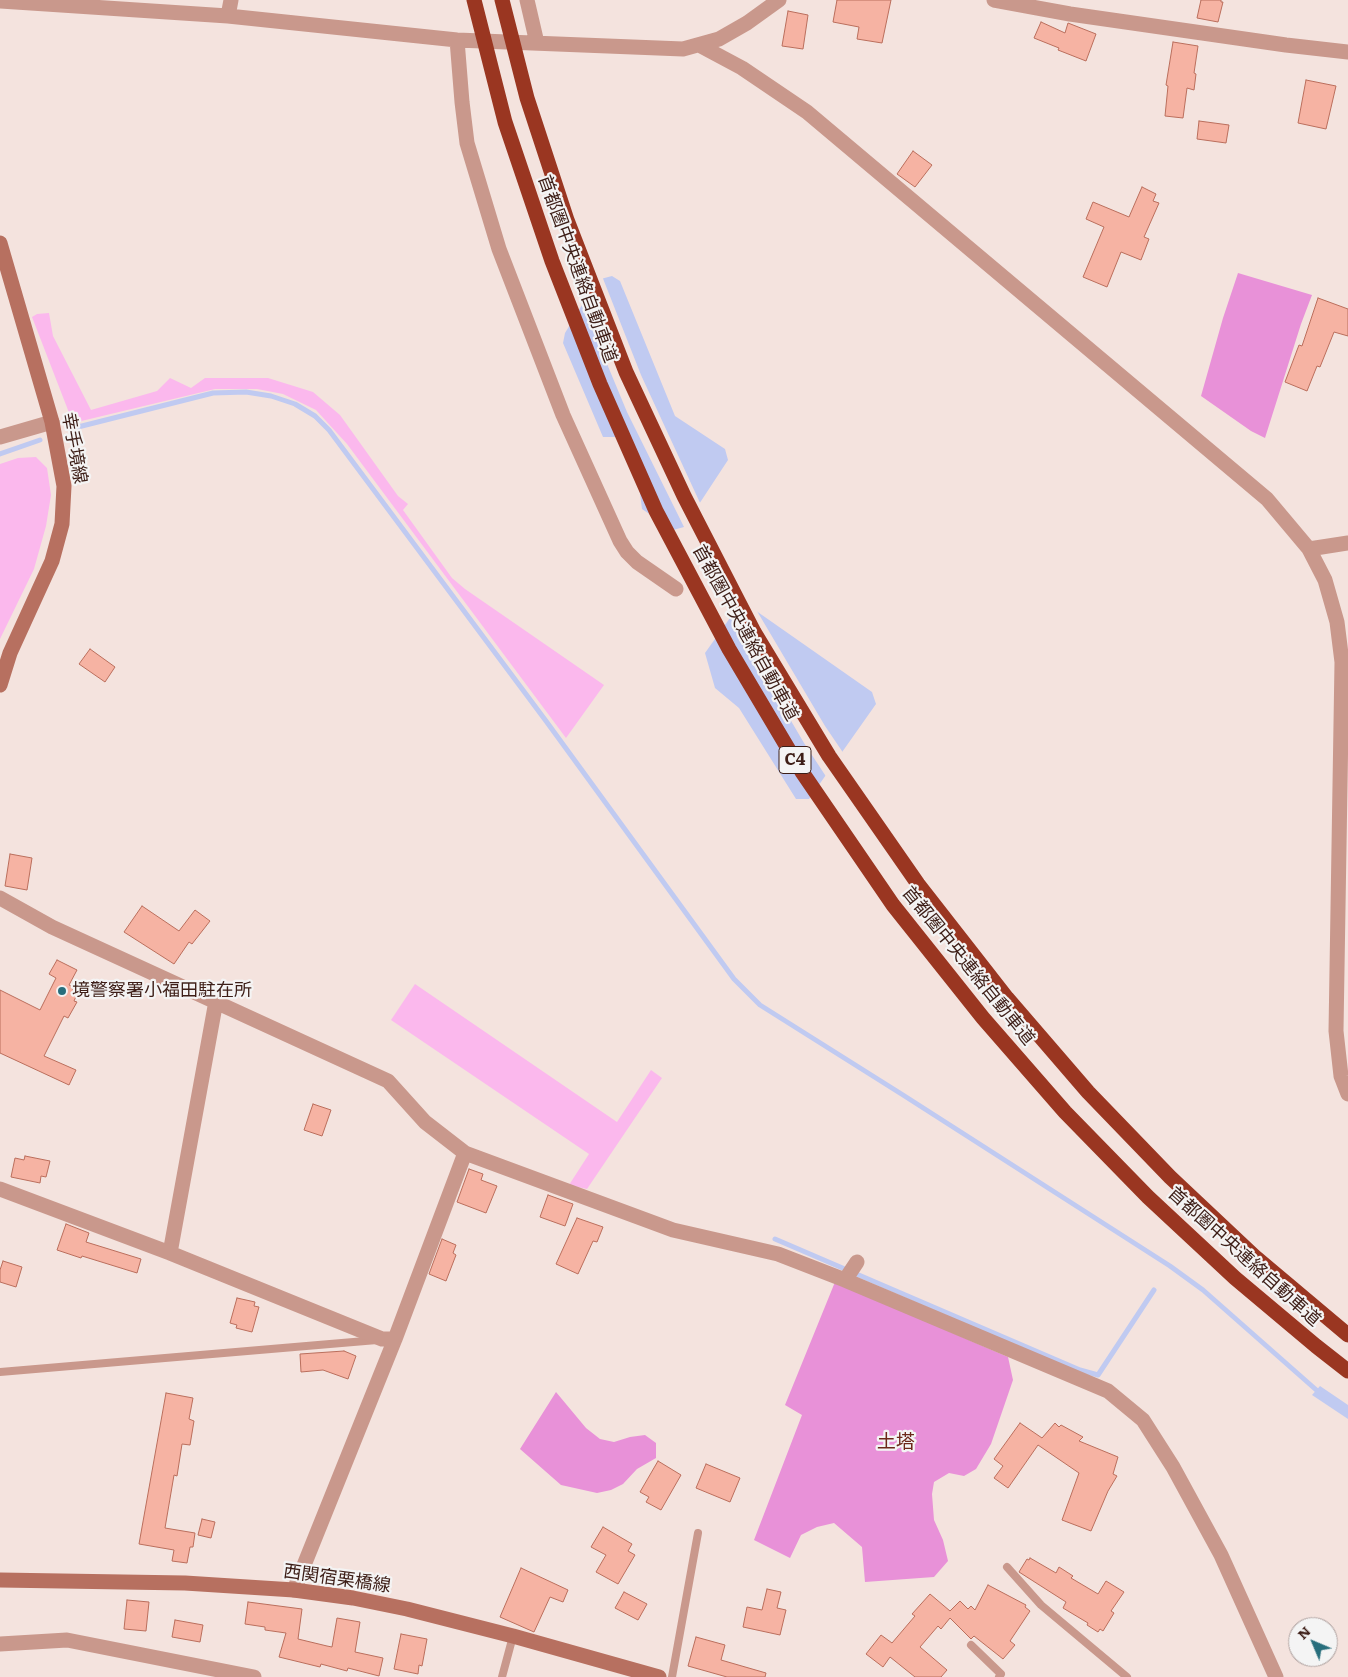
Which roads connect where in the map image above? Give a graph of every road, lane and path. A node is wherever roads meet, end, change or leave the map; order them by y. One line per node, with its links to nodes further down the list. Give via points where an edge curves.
1 (231, 0): 8 (street)
2 (474, 0): 31 (highway, 首都圏中央連絡自動車道 / C4, via 505,122 552,261 600,384 656,511 728,649 802,772 892,905 983,1018 1065,1112 1148,1197 1235,1278)
3 (502, 0): 28 (highway, 首都圏中央連絡自動車道 / C4, via 527,98 564,210 626,372 684,496 754,632 829,756 918,884 1007,998 1088,1092 1170,1177 1254,1256)
4 (527, 0): 10 (street)
5 (779, 0): 11 (street, via 719,39)
6 (994, 0): 12 (street, via 1070,14)
7 (0, 1): 8 (street)
8 (228, 16): 9 (street)
9 (457, 40): 10 (street); 18 (street, via 467,143 499,249 563,416 627,552 636,562)
10 (537, 43): 11 (street, via 683,49)
11 (700, 45): 17 (street, via 742,68 807,112 1267,499)
12 (1348, 52)
13 (0, 243): 14 (main road, 幸手境線)
14 (52, 422): 15 (street); 19 (main road, 幸手境線, via 64,486 62,524 52,561 10,653)
15 (0, 437)
16 (1348, 543): 17 (street)
17 (1309, 549): 22 (street, via 1325,580 1337,622 1342,662 1336,1031 1341,1076)
18 (676, 589)
19 (0, 685)
20 (0, 898): 21 (street, via 52,927)
21 (216, 1001): 23 (street, via 388,1081 425,1122); 25 (street)
22 (1348, 1094)
23 (465, 1153): 27 (street, via 673,1230 778,1254); 29 (street)
24 (0, 1189): 25 (street)
25 (170, 1253): 29 (street)
26 (857, 1262): 27 (street)
27 (845, 1280): 45 (street, via 1108,1391 1143,1420 1221,1554)
28 (1348, 1336)
29 (388, 1339): 30 (lane); 35 (street)
30 (0, 1372)
31 (1348, 1372)
32 (698, 1533): 42 (lane)
33 (1007, 1567): 44 (lane, via 1041,1605)
34 (0, 1580): 35 (main road, 西関宿栗橋線, via 185,1583)
35 (294, 1590): 36 (main road, 西関宿栗橋線, via 380,1603)
36 (514, 1636): 40 (lane); 41 (main road, 西関宿栗橋線)
37 (0, 1644): 39 (street, via 67,1640)
38 (972, 1645): 43 (lane, via 1001,1674)
39 (254, 1677)
40 (502, 1677)
41 (659, 1677)
42 (672, 1677)
43 (999, 1677)
44 (1127, 1677)
45 (1276, 1677)

